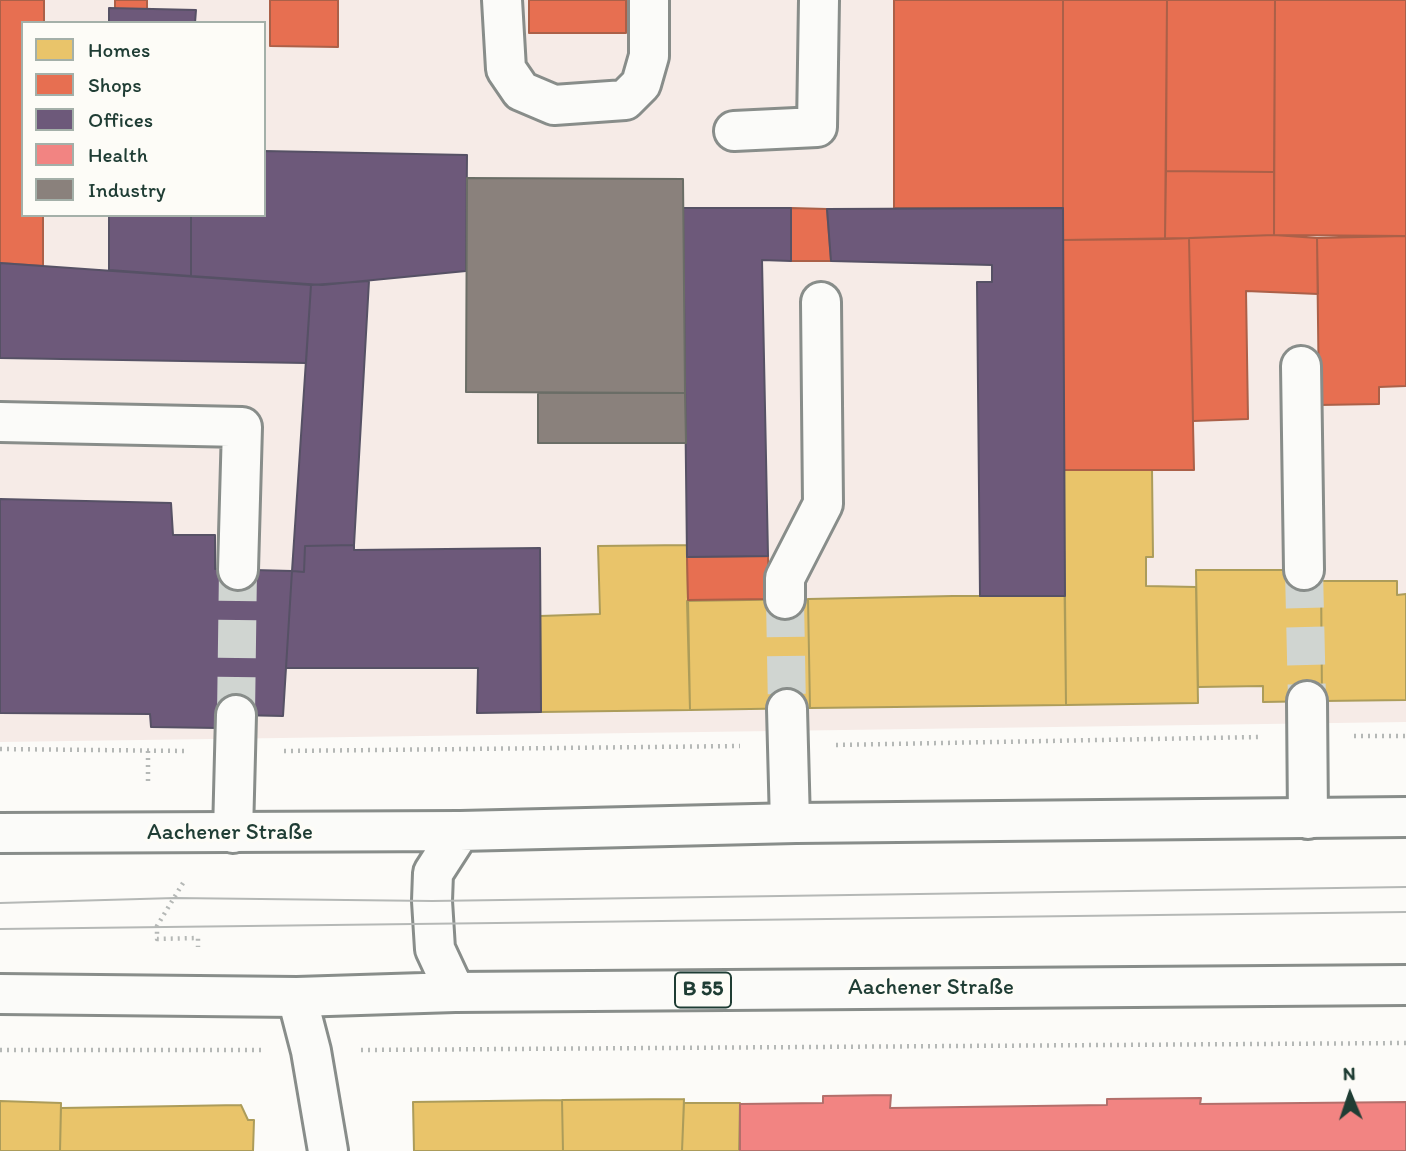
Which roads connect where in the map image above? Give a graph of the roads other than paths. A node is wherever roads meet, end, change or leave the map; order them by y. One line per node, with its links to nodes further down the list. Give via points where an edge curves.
1 (502, 0): 2 (main road, via 506,69 521,91 554,104 625,100 641,84 649,56)
2 (649, 0)
3 (819, 0): 4 (main road, via 817,127)
4 (734, 131)
5 (821, 302): 10 (main road, via 823,504 785,578)
6 (1301, 366): 9 (main road)
7 (0, 422): 8 (main road, via 242,427)
8 (238, 570)
9 (1304, 570)
10 (785, 599)
11 (1307, 719): 15 (main road)
12 (788, 727): 16 (main road)
13 (235, 733): 19 (main road)
14 (1406, 817): 15 (main road, Aachener Straße)
15 (1308, 818): 16 (main road, Aachener Straße)
16 (790, 823): 17 (main road, Aachener Straße)
17 (460, 831): 19 (main road, Aachener Straße); 21 (main road, via 433,873 432,901 435,948)
18 (0, 833): 19 (main road, Aachener Straße)
19 (233, 834)
20 (1406, 985): 21 (main road, Aachener Straße / B 55)
21 (455, 992): 23 (main road, Aachener Straße / B 55)
22 (0, 994): 23 (main road, Aachener Straße / B 55)
23 (297, 997): 24 (main road)
24 (328, 1151)

